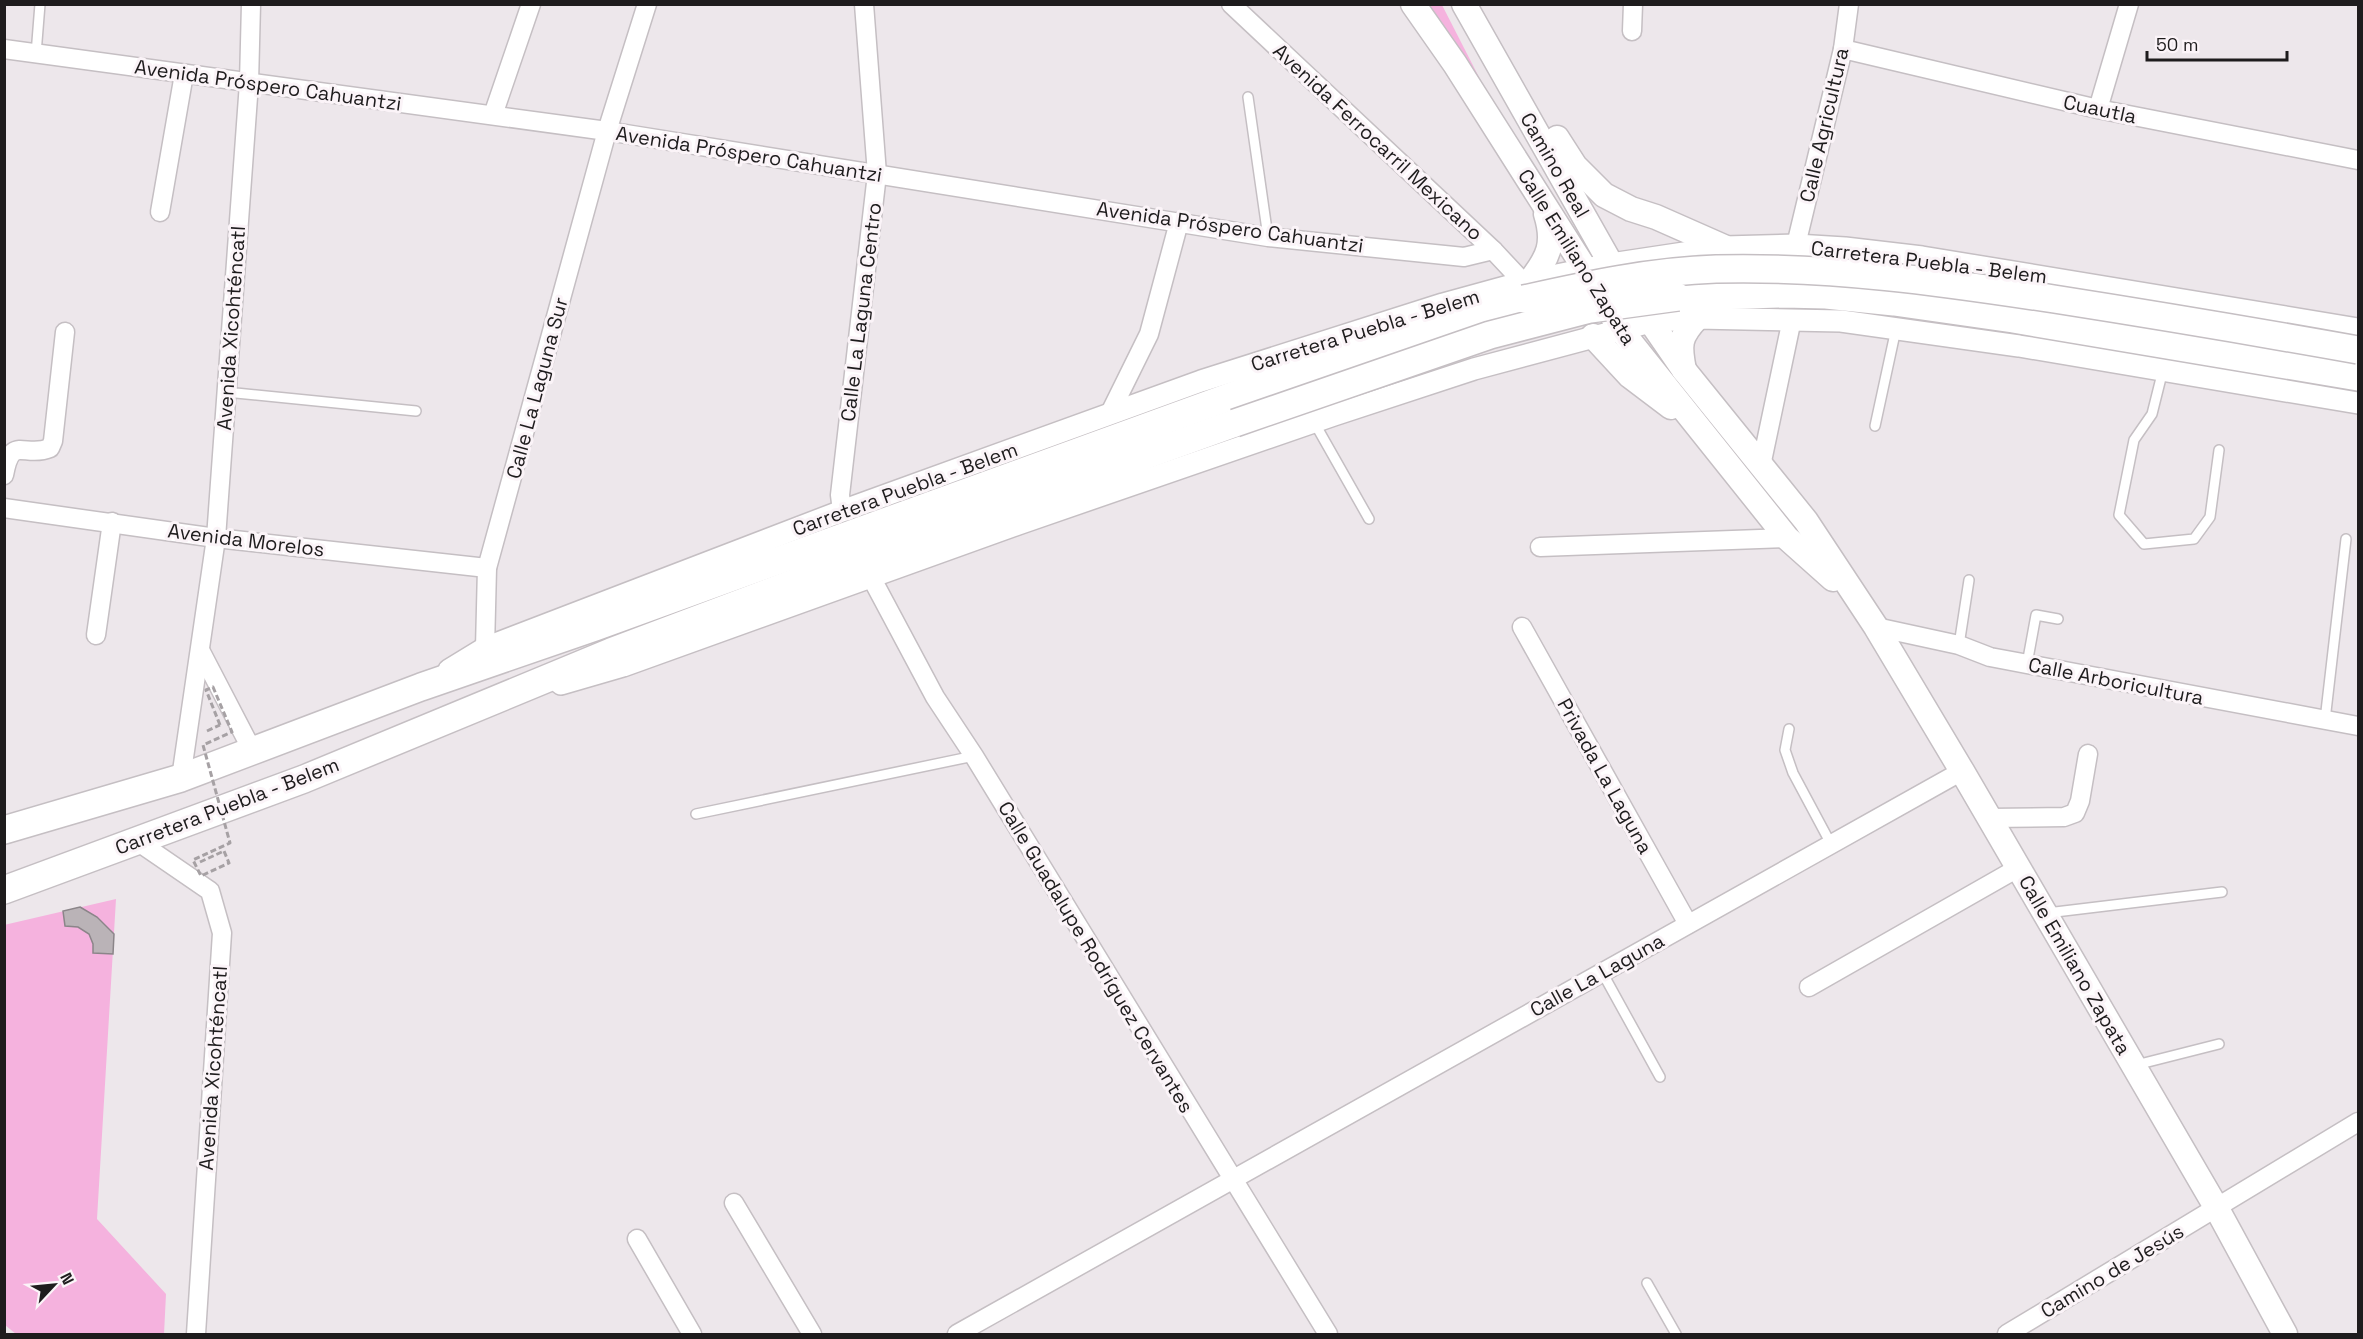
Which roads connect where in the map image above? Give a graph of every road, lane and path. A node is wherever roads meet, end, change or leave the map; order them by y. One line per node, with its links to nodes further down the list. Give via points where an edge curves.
1 (40, 4): 16 (lane)
2 (252, 4): 18 (street, Avenida Xicohténcatl)
3 (531, 4): 21 (street)
4 (647, 4): 22 (street, Calle La Laguna Sur)
5 (864, 4): 24 (street, Calle La Laguna Centro)
6 (1231, 4): 31 (street, Avenida Ferrocarril Mexicano)
7 (1413, 4): 25 (main road, Calle Emiliano Zapata)
8 (1464, 4): 32 (main road, Camino Real)
9 (1469, 4): 30 (main road, via 1575,166 1604,195)
10 (1633, 4): 13 (street)
11 (1849, 4): 15 (street, Calle Agricultura)
12 (2129, 4): 20 (street)
13 (1632, 31)
14 (4, 49): 16 (street, Avenida Próspero Cahuantzi)
15 (1843, 49): 20 (street, Cuautla); 29 (street, Calle Agricultura)
16 (36, 54): 17 (street, Avenida Próspero Cahuantzi)
17 (184, 74): 18 (street, Avenida Próspero Cahuantzi); 26 (street)
18 (249, 83): 21 (street, Avenida Próspero Cahuantzi); 47 (street, Avenida Xicohténcatl)
19 (1248, 97): 28 (lane)
20 (2098, 109): 23 (street, Cuautla)
21 (493, 115): 22 (street, Avenida Próspero Cahuantzi)
22 (607, 130): 24 (street, Avenida Próspero Cahuantzi); 65 (street, Calle La Laguna Sur)
23 (2358, 160)
24 (877, 174): 27 (street, Avenida Próspero Cahuantzi); 58 (street, Calle La Laguna Centro, via 840,495)
25 (1542, 203): 33 (main road, Calle Emiliano Zapata); 34 (main road, via 1551,231 1549,251)
26 (160, 212)
27 (1179, 222): 28 (street, Avenida Próspero Cahuantzi); 50 (street, via 1149,334)
28 (1268, 237): 31 (street, Avenida Próspero Cahuantzi, via 1464,257)
29 (1796, 245): 30 (street, Carretera Puebla - Belem); 40 (street, Carretera Puebla - Belem, via 1922,257)
30 (1724, 247): 32 (street, Carretera Puebla - Belem)
31 (1493, 250): 34 (street, Avenida Ferrocarril Mexicano)
32 (1611, 264): 33 (street, Carretera Puebla - Belem); 37 (main road, Camino Real)
33 (1586, 269): 34 (street, Carretera Puebla - Belem); 38 (main road, Calle Emiliano Zapata)
34 (1527, 281): 50 (street, Carretera Puebla - Belem, via 1201,381)
35 (1697, 318): 36 (street, Carretera Puebla - Belem); 37 (street, Carretera Puebla - Belem); 44 (main road, via 1684,330 1680,349)
36 (1792, 319): 39 (street, Carretera Puebla - Belem); 55 (street)
37 (1650, 322): 38 (street, Carretera Puebla - Belem); 44 (main road, Calle Emiliano Zapata)
38 (1620, 329): 42 (street, Carretera Puebla - Belem); 53 (main road, Calle Emiliano Zapata)
39 (1896, 329): 45 (street, Carretera Puebla - Belem); 52 (lane)
40 (2358, 329)
41 (65, 332): 56 (street, via 53,441 42,452 13,451)
42 (1593, 336): 51 (street, Carretera Puebla - Belem, via 1474,369); 53 (main road, via 1630,376)
43 (2358, 350): 77 (main road, Carretera Puebla - Belem, bridge, via 2174,317 1888,276 1808,269 1714,269 1610,280 1448,320)
44 (1684, 370): 55 (main road, Calle Emiliano Zapata)
45 (2163, 370): 48 (street, Carretera Puebla - Belem); 54 (lane, via 2152,414 2134,440 2118,515 2144,544 2194,539 2210,517)
46 (2358, 377): 78 (main road, Carretera Puebla - Belem, bridge, via 2013,318 1826,295 1678,297 1590,309 1490,335 1246,419 836,567 611,652)
47 (227, 391): 49 (lane); 61 (street, Avenida Xicohténcatl)
48 (2358, 403)
49 (416, 411)
50 (1109, 416): 58 (street, Carretera Puebla - Belem)
51 (1314, 422): 59 (lane); 66 (street, Carretera Puebla - Belem)
52 (1875, 426)
53 (1702, 432): 62 (main road, Calle Emiliano Zapata)
54 (2219, 450)
55 (1761, 466): 68 (main road, Calle Emiliano Zapata, via 1806,521)
56 (4, 475)
57 (4, 508): 60 (street, Avenida Morelos)
58 (842, 511): 74 (street, Carretera Puebla - Belem)
59 (1370, 519)
60 (112, 522): 61 (street, Avenida Morelos); 72 (street)
61 (216, 538): 65 (street, Avenida Morelos); 75 (street, Avenida Xicohténcatl)
62 (1787, 538): 64 (street); 68 (main road, Calle Emiliano Zapata)
63 (2346, 539): 79 (lane)
64 (1540, 547)
65 (487, 568): 74 (street, Calle La Laguna Sur)
66 (871, 577): 78 (street, Carretera Puebla - Belem, via 623,666); 85 (street, Calle Guadalupe Rodríguez Cervantes, via 935,697)
67 (1969, 580): 73 (lane)
68 (1857, 600): 71 (main road, Calle Emiliano Zapata)
69 (2058, 619): 76 (lane, via 2036,615)
70 (1522, 627): 98 (street, Privada La Laguna)
71 (1876, 627): 73 (street, Calle Arboricultura); 86 (main road, Calle Emiliano Zapata)
72 (96, 635)
73 (1959, 645): 76 (street, Calle Arboricultura, via 1990,657)
74 (485, 648): 77 (street, Carretera Puebla - Belem)
75 (201, 651): 83 (street); 87 (street, Avenida Xicohténcatl)
76 (2027, 664): 79 (street, Calle Arboricultura)
77 (421, 687): 83 (main road, Carretera Puebla - Belem)
78 (449, 719): 91 (main road, Carretera Puebla - Belem, via 304,779)
79 (2325, 720): 81 (street, Calle Arboricultura)
80 (220, 725): 93 (path, bridge, via 206,690 213,687 232,732 203,745 230,843 194,860 201,876 229,863)
81 (2358, 726)
82 (1789, 729): 92 (lane, via 1785,750 1793,773)
83 (253, 752): 87 (main road, Carretera Puebla - Belem)
84 (2088, 754): 89 (street, via 2076,813 2064,817)
85 (974, 756): 88 (lane); 105 (street, Calle Guadalupe Rodríguez Cervantes)
86 (1962, 771): 89 (main road, Calle Emiliano Zapata); 92 (street, Calle La Laguna)
87 (181, 778): 90 (main road, Carretera Puebla - Belem)
88 (696, 814)
89 (1989, 818): 94 (main road, Calle Emiliano Zapata)
90 (4, 830)
91 (136, 841): 95 (main road, Carretera Puebla - Belem); 110 (street, Avenida Xicohténcatl, via 210,891 222,933)
92 (1831, 844): 98 (street, Calle La Laguna)
93 (224, 851)
94 (2018, 868): 97 (main road, Calle Emiliano Zapata); 100 (street)
95 (4, 890)
96 (2222, 892): 97 (lane)
97 (2045, 914): 102 (main road, Calle Emiliano Zapata)
98 (1688, 924): 99 (street, Calle La Laguna)
99 (1602, 972): 103 (lane); 105 (street, Calle La Laguna)
100 (1809, 987)
101 (2219, 1044): 102 (lane)
102 (2133, 1065): 107 (main road, Calle Emiliano Zapata)
103 (1660, 1077)
104 (2358, 1122): 107 (street, Camino de Jesús)
105 (1232, 1179): 113 (street, Calle La Laguna); 114 (street, Calle Guadalupe Rodríguez Cervantes)
106 (734, 1203): 112 (street)
107 (2216, 1207): 116 (street, Camino de Jesús); 117 (main road, Calle Emiliano Zapata)
108 (637, 1239): 111 (street)
109 (1647, 1283): 115 (lane)
110 (196, 1335)
111 (692, 1335)
112 (812, 1335)
113 (957, 1335)
114 (1328, 1335)
115 (1676, 1335)
116 (2007, 1335)
117 (2285, 1335)

